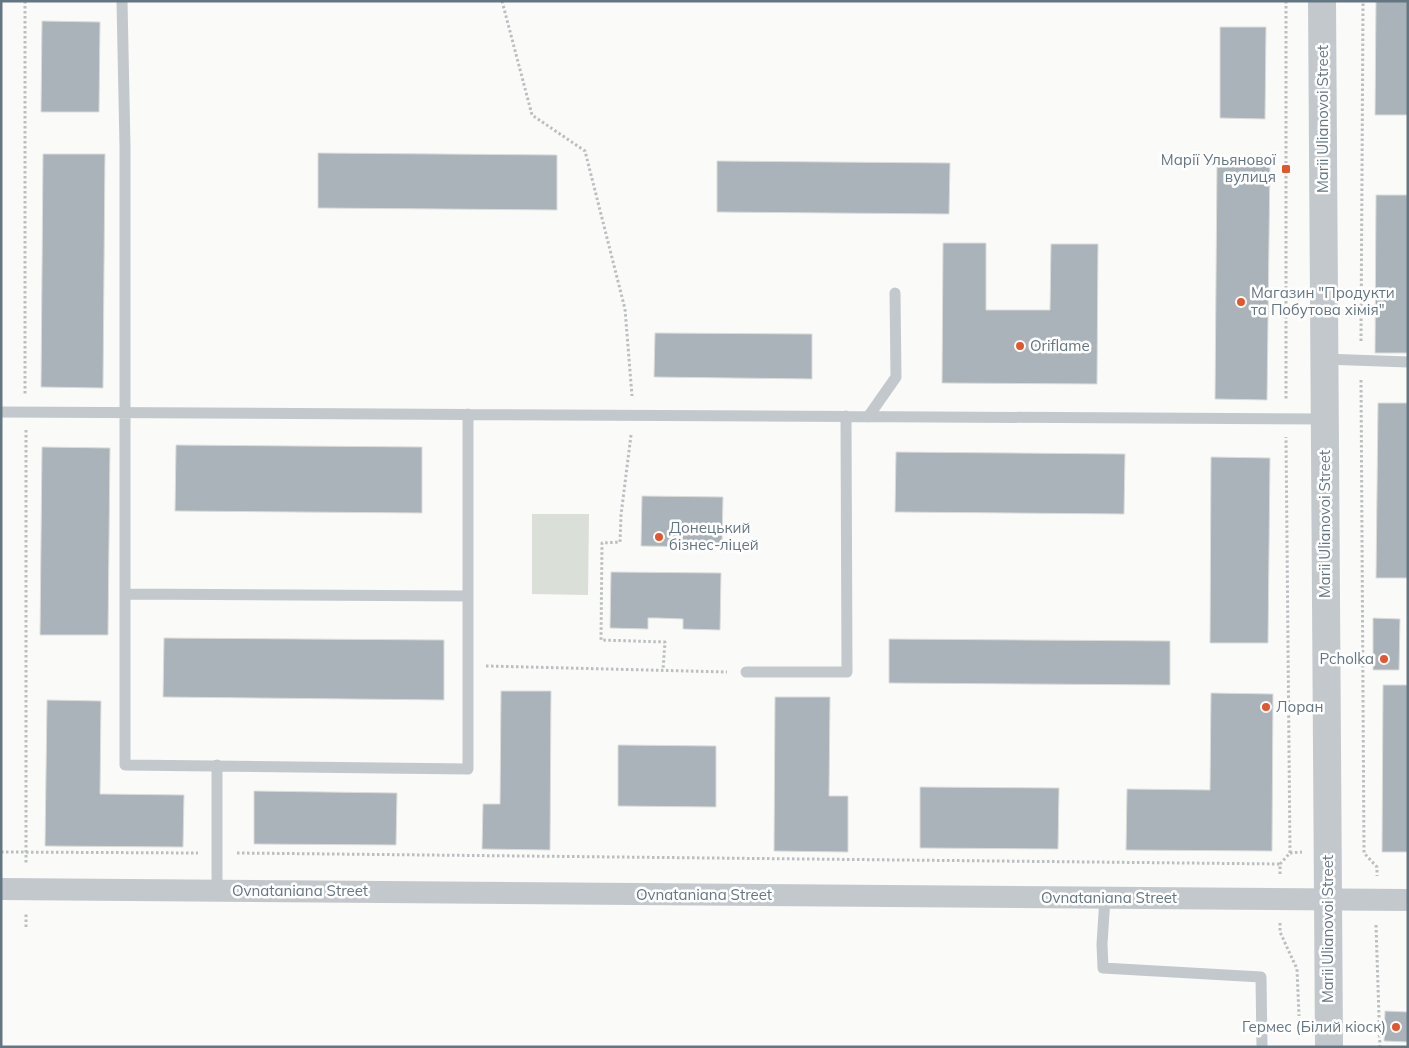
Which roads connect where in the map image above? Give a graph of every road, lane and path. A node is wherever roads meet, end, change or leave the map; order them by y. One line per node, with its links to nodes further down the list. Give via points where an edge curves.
1 (24, 1): 12 (path)
2 (122, 1): 13 (lane)
3 (502, 1): 15 (path, via 532,114 585,151 625,310)
4 (1286, 1): 18 (path)
5 (1322, 1): 8 (street, Marii Ulianovoi Street)
6 (1364, 1): 9 (path)
7 (895, 293): 17 (lane, via 896,377)
8 (1324, 358): 9 (lane); 19 (street, Marii Ulianovoi Street)
9 (1361, 360): 10 (lane); 36 (path, via 1364,853 1377,867)
10 (1408, 362)
11 (1, 412): 12 (lane)
12 (26, 412): 13 (lane); 27 (path)
13 (125, 412): 14 (lane); 20 (lane)
14 (468, 414): 15 (lane); 21 (lane)
15 (633, 415): 16 (lane); 23 (path, via 620,542 602,543 601,640 665,642)
16 (846, 416): 17 (lane); 24 (lane, via 847,672)
17 (868, 416): 18 (lane)
18 (1286, 419): 19 (lane); 29 (path, via 1290,852)
19 (1325, 419): 35 (street, Marii Ulianovoi Street)
20 (125, 594): 21 (lane); 25 (lane, via 125,765)
21 (468, 596): 22 (lane)
22 (468, 666): 23 (path); 25 (lane, via 468,769)
23 (663, 670): 24 (path)
24 (746, 672)
25 (217, 765): 28 (lane)
26 (1, 852): 27 (path)
27 (26, 852): 28 (path); 31 (path)
28 (217, 853): 29 (path); 32 (lane)
29 (1280, 864): 34 (path)
30 (1, 889): 31 (street, Ovnataniana Street)
31 (26, 890): 32 (street, Ovnataniana Street); 38 (path)
32 (217, 891): 33 (street, Ovnataniana Street)
33 (1105, 898): 34 (street, Ovnataniana Street); 40 (lane, via 1103,968 1261,976)
34 (1280, 899): 35 (street, Ovnataniana Street); 39 (path, via 1280,932 1297,969)
35 (1328, 900): 36 (street, Ovnataniana Street); 41 (street, Marii Ulianovoi Street)
36 (1376, 900): 37 (street, Ovnataniana Street); 42 (path)
37 (1408, 900)
38 (26, 927)
39 (1299, 1018)
40 (1262, 1047)
41 (1329, 1047)
42 (1380, 1047)

